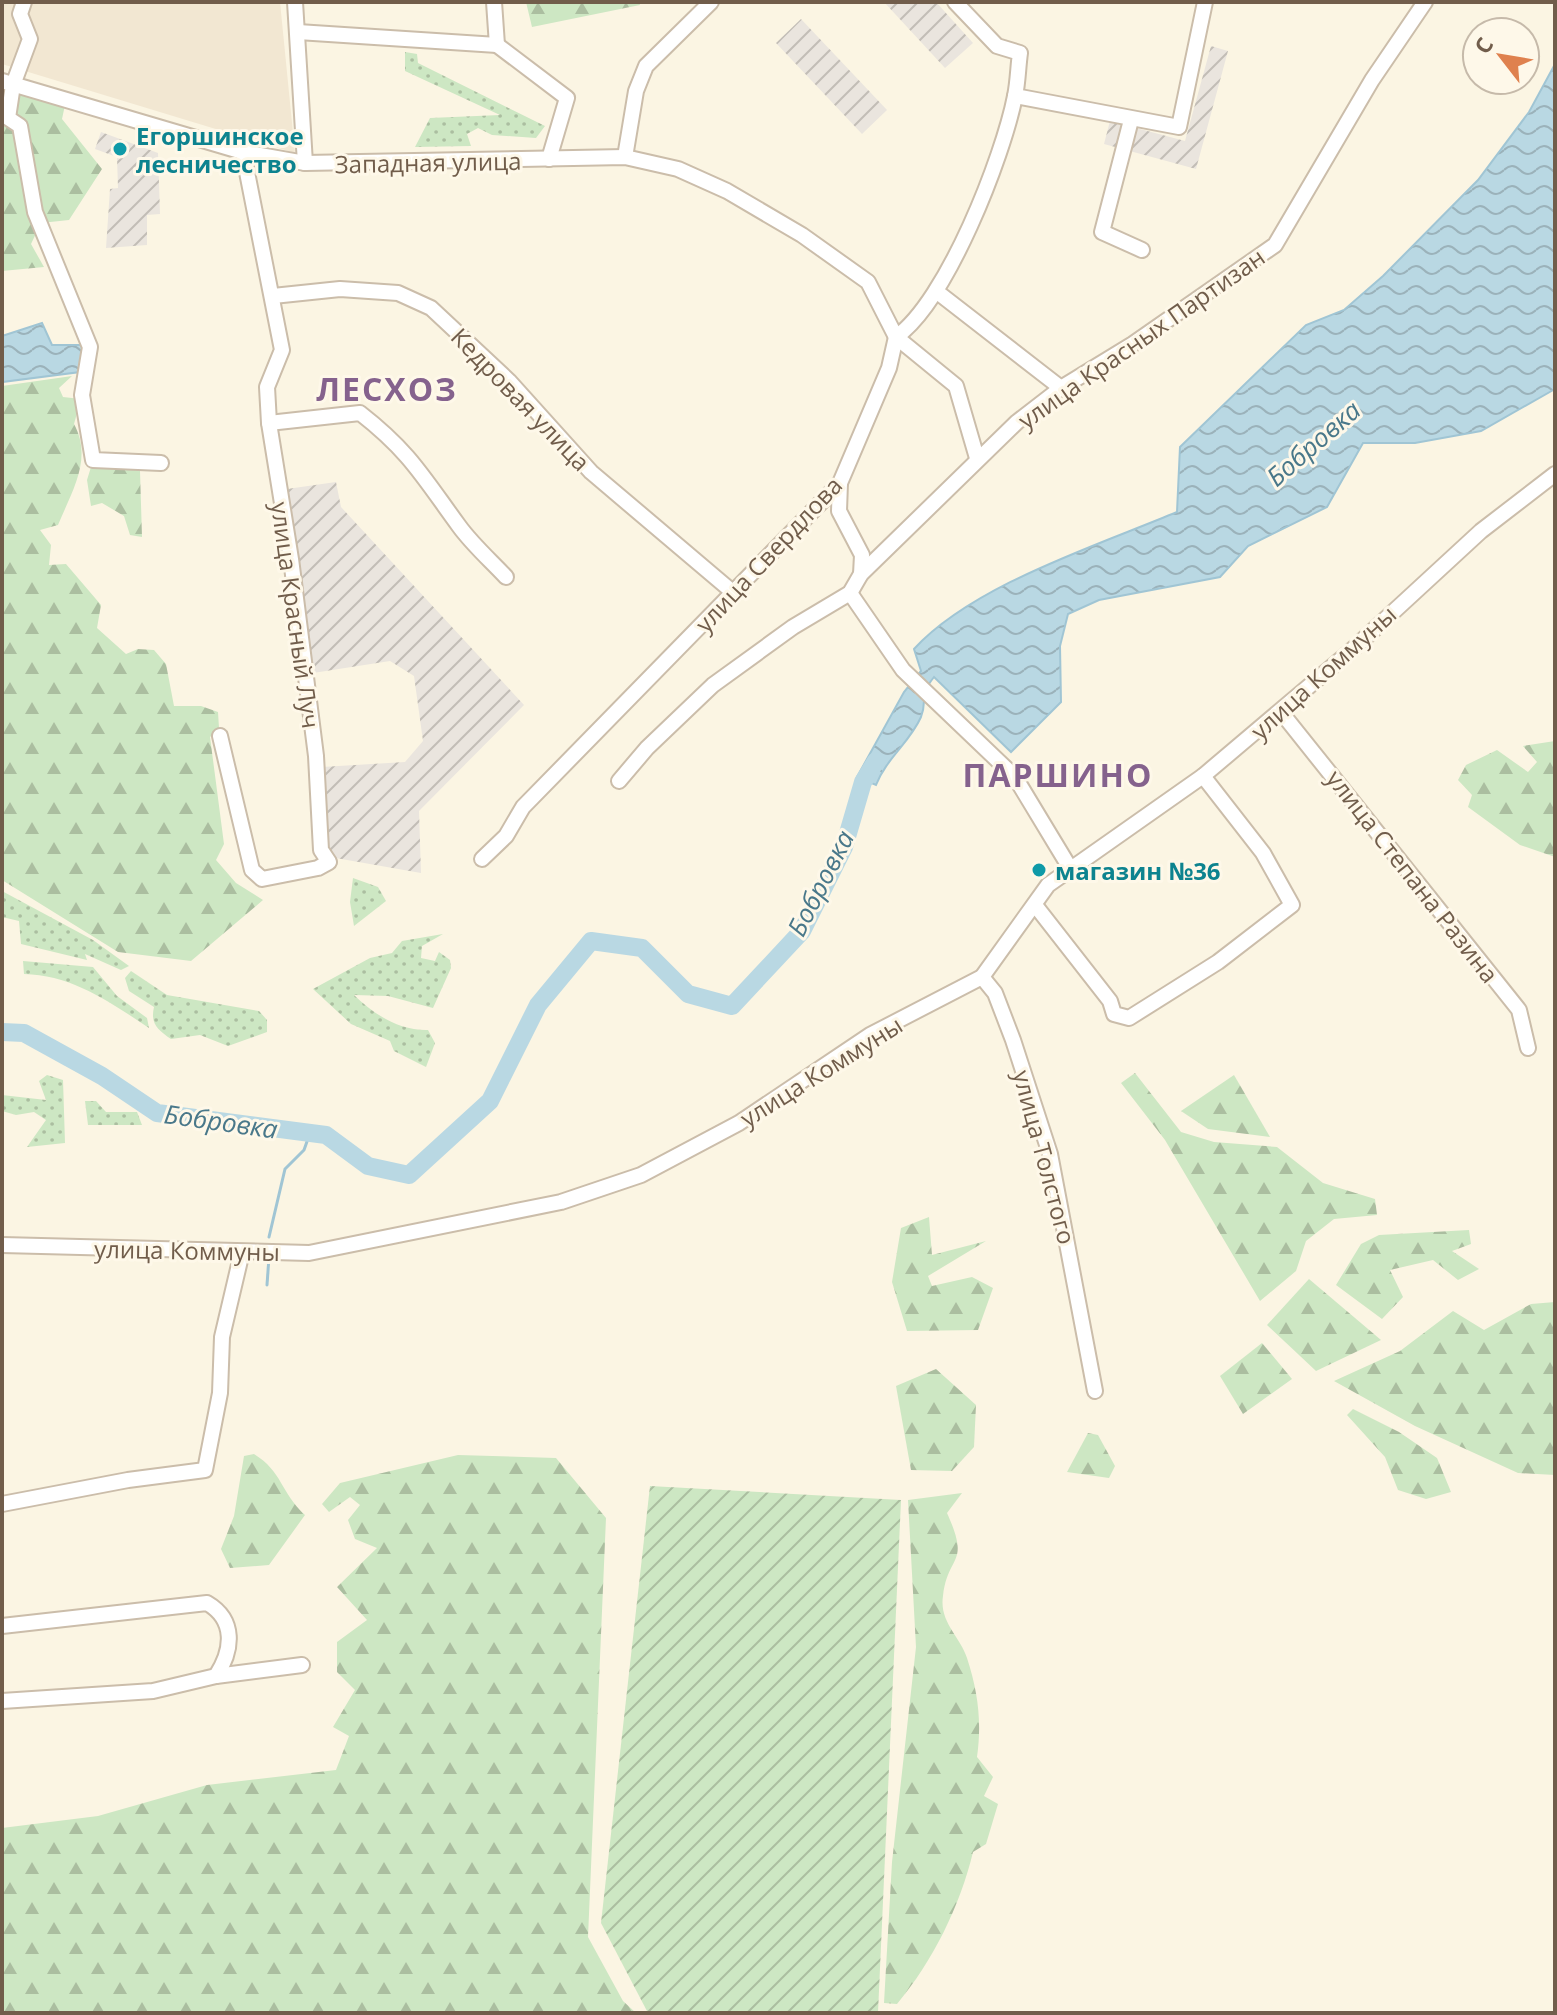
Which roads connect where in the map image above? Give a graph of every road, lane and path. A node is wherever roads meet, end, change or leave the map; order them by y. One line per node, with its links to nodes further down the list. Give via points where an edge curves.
1 (24, 2): 10 (street, via 20,14 30,39)
2 (295, 2): 8 (street)
3 (494, 2): 9 (street)
4 (711, 2): 14 (street, via 646,66 636,91)
5 (955, 2): 11 (street, улица Свердлова, via 997,46 1020,53)
6 (1205, 2): 12 (street, via 1179,127)
7 (1425, 2): 21 (street, улица Красных Партизан, via 1372,80 1275,245)
8 (298, 32): 9 (street); 16 (street)
9 (497, 45): 15 (street, via 567,98)
10 (8, 83): 13 (street, Западная улица); 24 (street, via 8,118 20,126 35,212 90,347 82,395 93,460)
11 (1015, 96): 12 (street); 18 (street, улица Свердлова, via 977,205)
12 (1131, 120): 17 (street, via 1102,232)
13 (243, 152): 16 (street, Западная улица); 19 (street, улица Красный Луч)
14 (625, 157): 15 (street, Западная улица); 20 (street, Западная улица, via 678,169 802,235 868,282)
15 (549, 159): 16 (street, Западная улица)
16 (305, 163)
17 (1142, 250)
18 (936, 291): 20 (street, улица Свердлова); 21 (street)
19 (273, 296): 22 (street, улица Красный Луч, via 282,350 267,387); 30 (street, Кедровая улица, via 340,289 398,293 431,308 509,381 591,472)
20 (896, 337): 23 (street, via 956,386); 26 (street, улица Свердлова, via 889,368)
21 (1061, 388): 23 (street, улица Красных Партизан)
22 (269, 423): 28 (street, via 360,413 397,441 460,528); 32 (street, улица Красный Луч, via 316,756 321,850 329,862 262,879 252,870)
23 (977, 458): 27 (street, улица Красных Партизан)
24 (161, 463)
25 (1552, 482): 31 (street, улица Коммуны, via 1481,531)
26 (840, 483): 27 (street, via 839,511 862,555); 30 (street, улица Свердлова)
27 (861, 574): 29 (street, улица Красных Партизан)
28 (506, 577)
29 (850, 593): 34 (street, улица Красных Партизан, via 713,685); 36 (street, via 903,670 1015,777)
30 (735, 594): 35 (street, улица Свердлова, via 523,807 506,836)
31 (1281, 712): 33 (street, улица Коммуны); 39 (street, улица Степана Разина, via 1519,1010)
32 (220, 736)
33 (1203, 776): 36 (street, улица Коммуны); 37 (street, via 1263,853 1292,905 1218,962 1129,1018 1114,1014 1110,1001)
34 (619, 781)
35 (482, 859)
36 (1070, 868): 37 (street, улица Коммуны, via 1048,885)
37 (1035, 905): 38 (street, улица Коммуны)
38 (982, 977): 41 (street, улица Коммуны, via 870,1035 739,1123 603,1190 495,1218 309,1253); 42 (street, улица Толстого, via 995,993 1009,1028 1050,1154)
39 (1528, 1048)
40 (2, 1245): 41 (street, улица Коммуны)
41 (242, 1252): 43 (street, via 222,1337 220,1393 205,1470)
42 (1095, 1391)
43 (2, 1504)
44 (2, 1626): 46 (street, via 207,1603 220,1610 231,1629 225,1663)
45 (302, 1665): 46 (street)
46 (216, 1676): 47 (street, via 153,1691)
47 (2, 1701)

